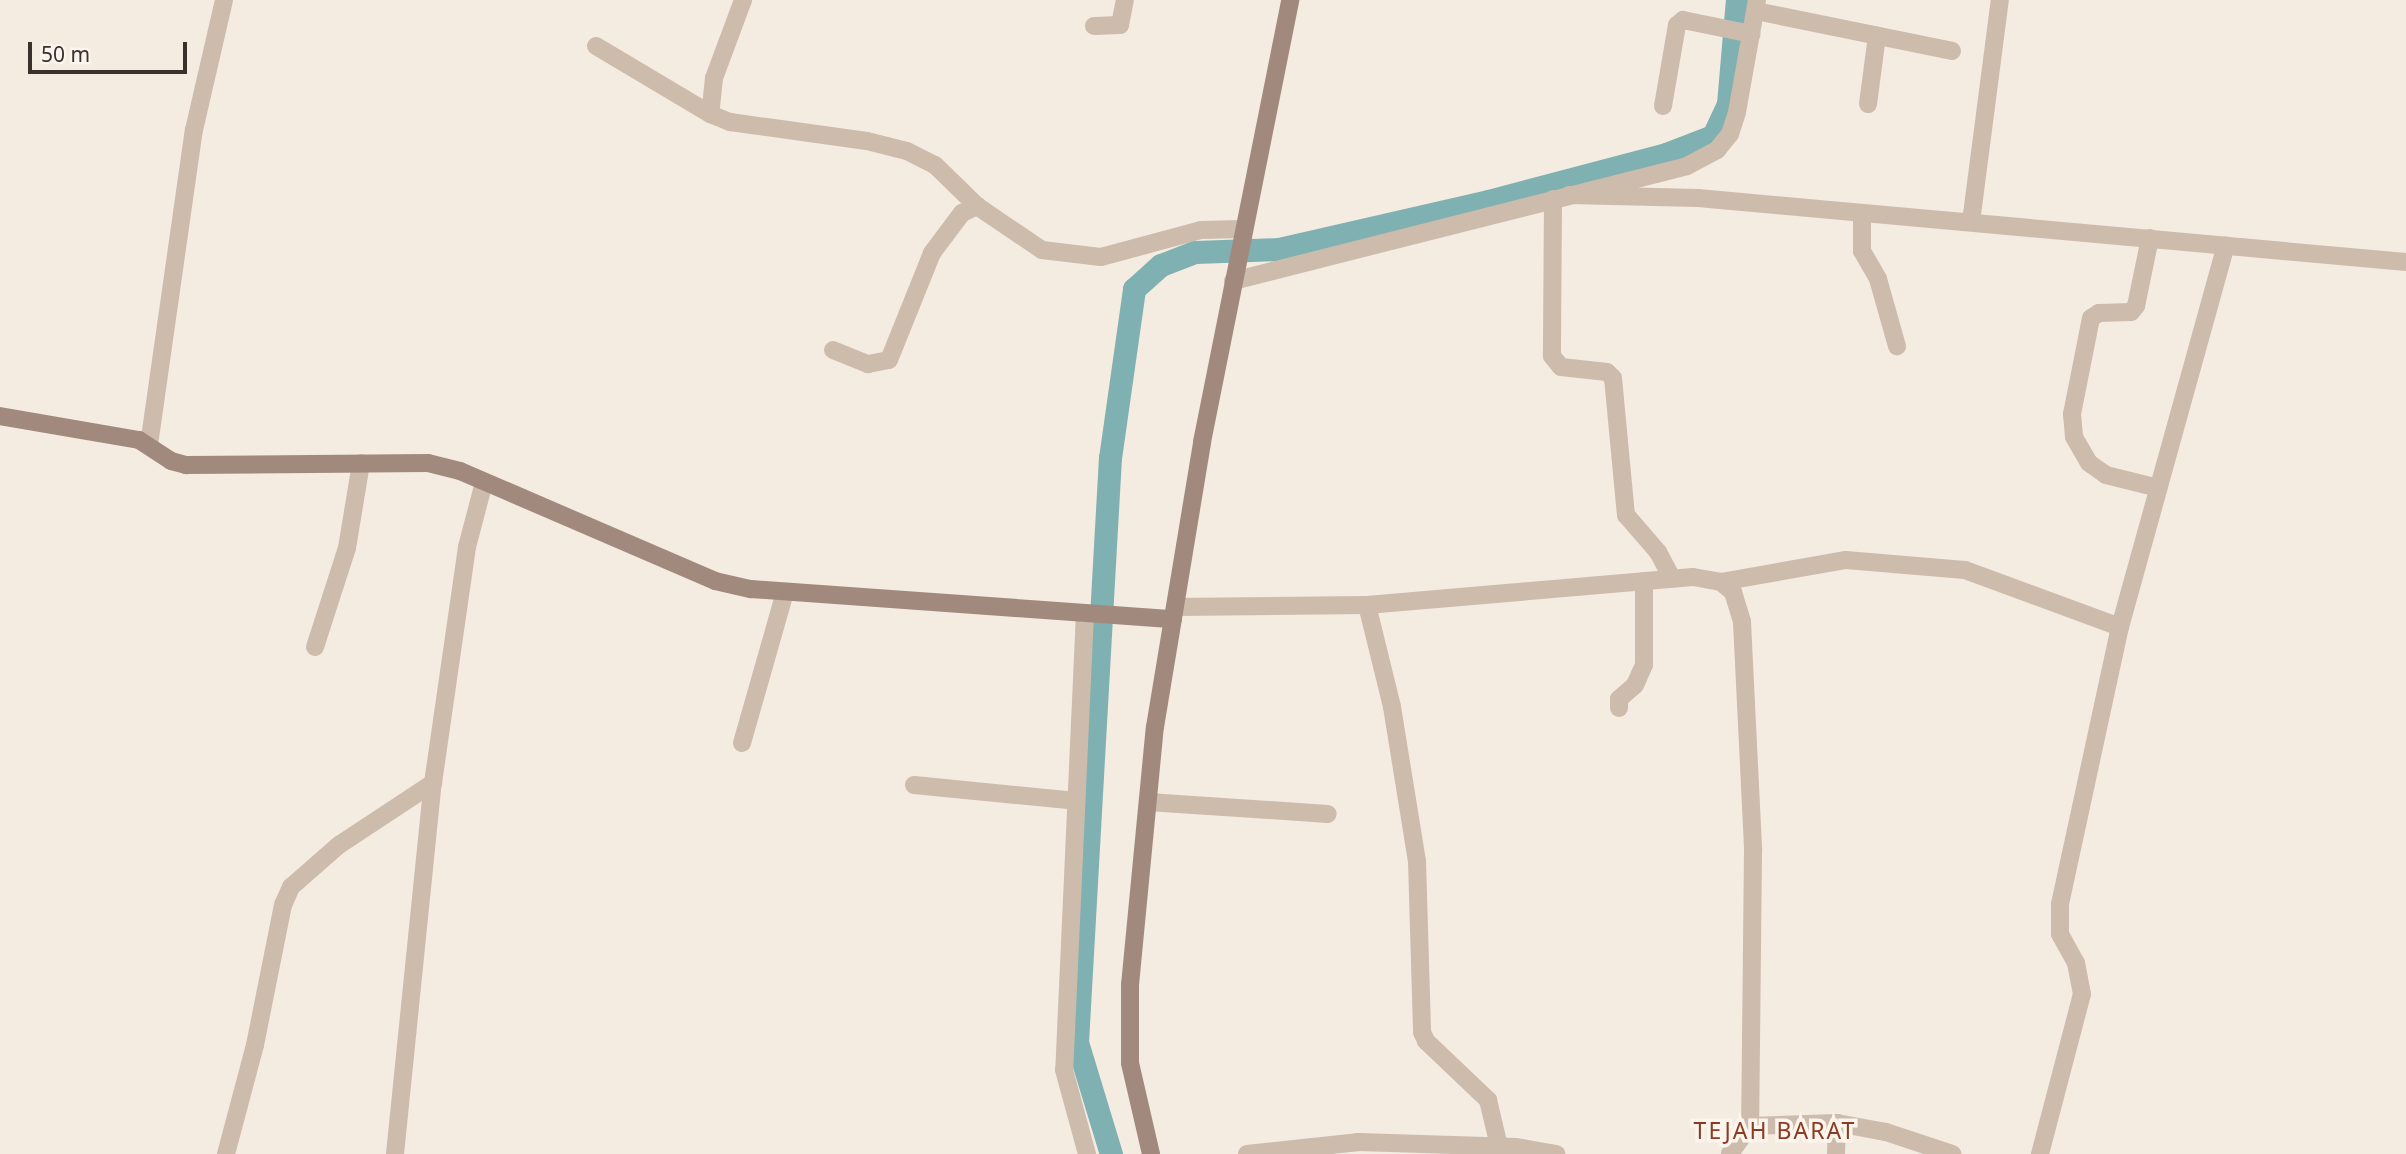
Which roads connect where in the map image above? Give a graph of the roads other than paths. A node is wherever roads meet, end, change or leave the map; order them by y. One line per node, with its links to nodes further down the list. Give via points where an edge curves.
1 (224, 0): 29 (street, via 194,130)
2 (743, 0): 14 (street, via 714,78)
3 (1125, 0): 7 (street, via 1120,25)
4 (1290, 0): 21 (main road)
5 (2000, 0): 20 (street)
6 (1757, 5): 8 (street); 9 (street)
7 (1094, 26)
8 (1748, 33): 13 (street, via 1689,19 1677,25); 15 (street, via 1730,134 1717,150)
9 (1877, 36): 11 (street); 12 (street)
10 (596, 46): 14 (street)
11 (1952, 51)
12 (1868, 104)
13 (1663, 106)
14 (710, 114): 18 (street, via 730,122 907,151 935,165)
15 (1687, 166): 16 (street); 17 (street)
16 (1561, 197): 17 (street); 25 (street); 33 (street, via 1552,356 1561,367 1607,372 1613,378 1626,516 1658,552)
17 (1698, 198): 19 (street)
18 (977, 206): 21 (street, via 1042,250 1075,257 1101,257 1200,230); 27 (street, via 962,213 932,253 889,360 868,364)
19 (1862, 216): 20 (street); 26 (street, via 1862,251 1878,279)
20 (1971, 222): 22 (street)
21 (1242, 235): 25 (main road)
22 (2150, 238): 23 (street); 32 (street, via 2136,306 2131,312 2099,313 2091,318 2072,414 2074,437 2089,463 2106,475)
23 (2226, 245): 24 (street); 32 (street)
24 (2406, 262)
25 (1234, 275): 39 (main road)
26 (1897, 346)
27 (833, 351)
28 (8, 417): 29 (main road)
29 (149, 445): 30 (main road, via 171,461 186,465)
30 (361, 463): 31 (main road, via 428,463); 41 (street, via 347,548)
31 (484, 482): 36 (main road, via 715,581); 44 (street, via 467,547)
32 (2158, 488): 40 (street)
33 (1672, 578): 34 (street); 35 (street, via 1708,577)
34 (1644, 581): 37 (street); 42 (street, via 1644,665 1635,685 1619,699)
35 (1721, 582): 40 (street, via 1846,560 1965,570); 50 (street, via 1733,592 1742,622 1753,852)
36 (785, 592): 38 (main road); 43 (street)
37 (1367, 605): 39 (street); 51 (street, via 1392,707 1417,861 1422,1032 1488,1100)
38 (1091, 613): 39 (main road); 46 (street)
39 (1174, 613): 47 (main road)
40 (2120, 627): 61 (street, via 2058,920 2082,980 2082,994)
41 (315, 647)
42 (1619, 708)
43 (742, 743)
44 (433, 783): 52 (street, via 339,845 291,887 283,905 255,1045); 53 (street)
45 (914, 785): 46 (street)
46 (1076, 801): 54 (street, via 1064,1070)
47 (1148, 803): 48 (street); 55 (main road, via 1130,985 1130,1063)
48 (1328, 814)
49 (1837, 1123): 50 (street); 59 (street); 60 (street, via 1886,1132)
50 (1750, 1126): 58 (street)
51 (1510, 1149): 56 (street, via 1342,1142); 57 (street)
52 (226, 1154)
53 (395, 1154)
54 (1087, 1154)
55 (1151, 1154)
56 (1247, 1154)
57 (1556, 1154)
58 (1730, 1154)
59 (1836, 1154)
60 (1952, 1154)
61 (2040, 1154)

